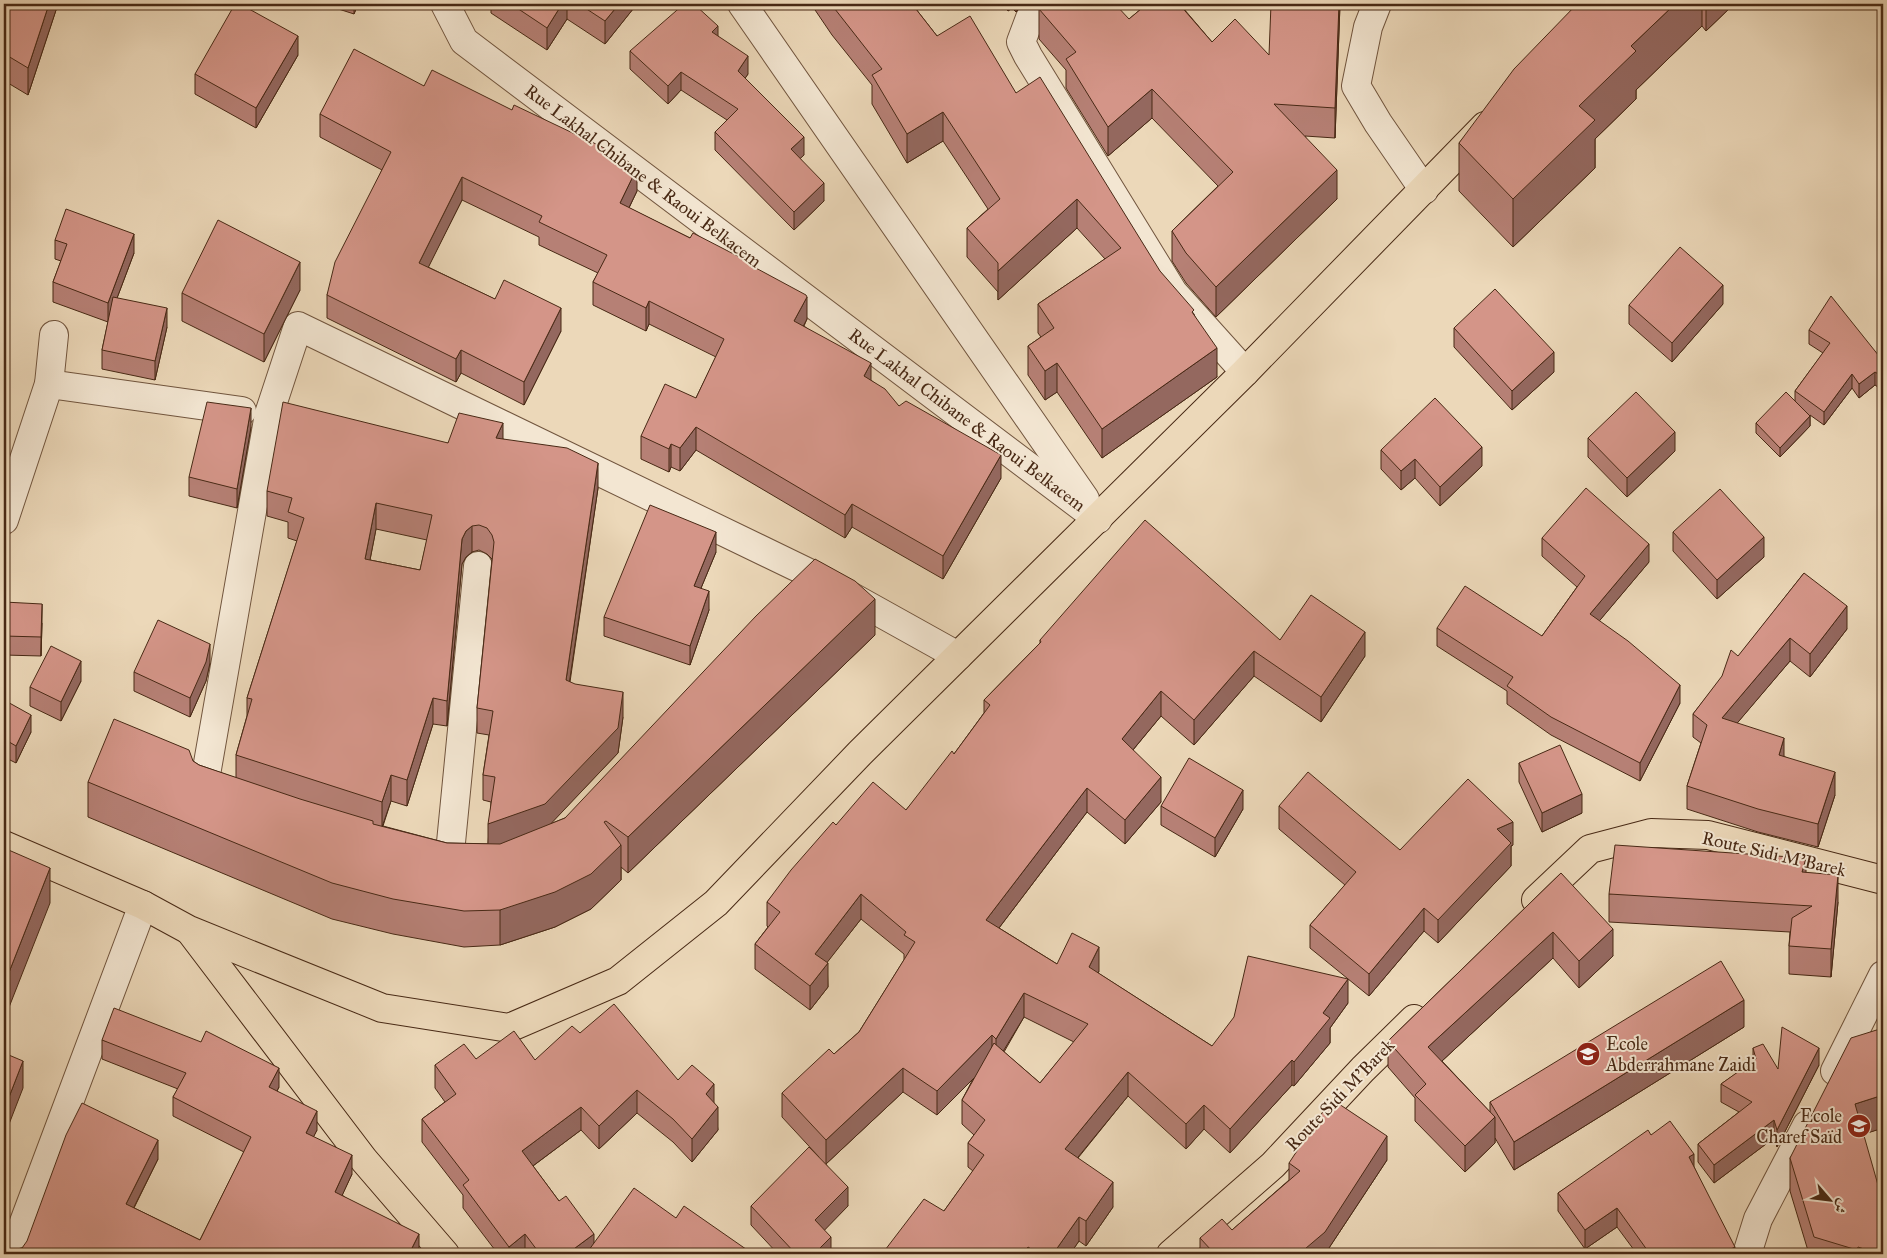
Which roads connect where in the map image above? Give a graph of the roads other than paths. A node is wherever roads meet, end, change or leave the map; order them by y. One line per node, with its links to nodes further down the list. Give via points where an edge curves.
1 (446, 4): 11 (street, Rue Lakhal Chibane & Raoui Belkacem, via 464,41)
2 (742, 4): 11 (street, Rue Lakhal Chibane & Raoui Belkacem)
3 (1045, 4): 8 (street, via 1030,18 1021,42 1028,56 1173,292)
4 (1377, 4): 6 (street, via 1368,27 1356,86)
5 (1499, 111): 6 (main road)
6 (1424, 190): 8 (main road)
7 (54, 335): 9 (street)
8 (1245, 372): 11 (main road)
9 (49, 384): 10 (street); 12 (street)
10 (269, 414): 14 (street, via 298,326); 17 (street, via 204,786)
11 (1098, 519): 16 (main road)
12 (4, 520)
13 (478, 566): 20 (street)
14 (809, 574): 15 (street); 16 (street)
15 (789, 595)
16 (958, 656): 25 (main road, via 716,903 618,981 509,1028 382,1008)
17 (240, 798)
18 (4, 845): 23 (main road)
19 (422, 855): 20 (street)
20 (449, 863): 21 (street)
21 (477, 864)
22 (1883, 880): 24 (main road, Route Sidi M'Barek, via 1708,835 1651,833 1590,849)
23 (143, 905): 25 (main road); 28 (street)
24 (1520, 915)
25 (189, 930): 29 (main road, via 364,1160)
26 (1883, 975): 31 (street, via 1758,1219)
27 (1432, 1002): 30 (main road, Route Sidi M'Barek, via 1363,1069 1273,1165)
28 (12, 1254)
29 (445, 1254)
30 (1171, 1254)
31 (1747, 1254)

